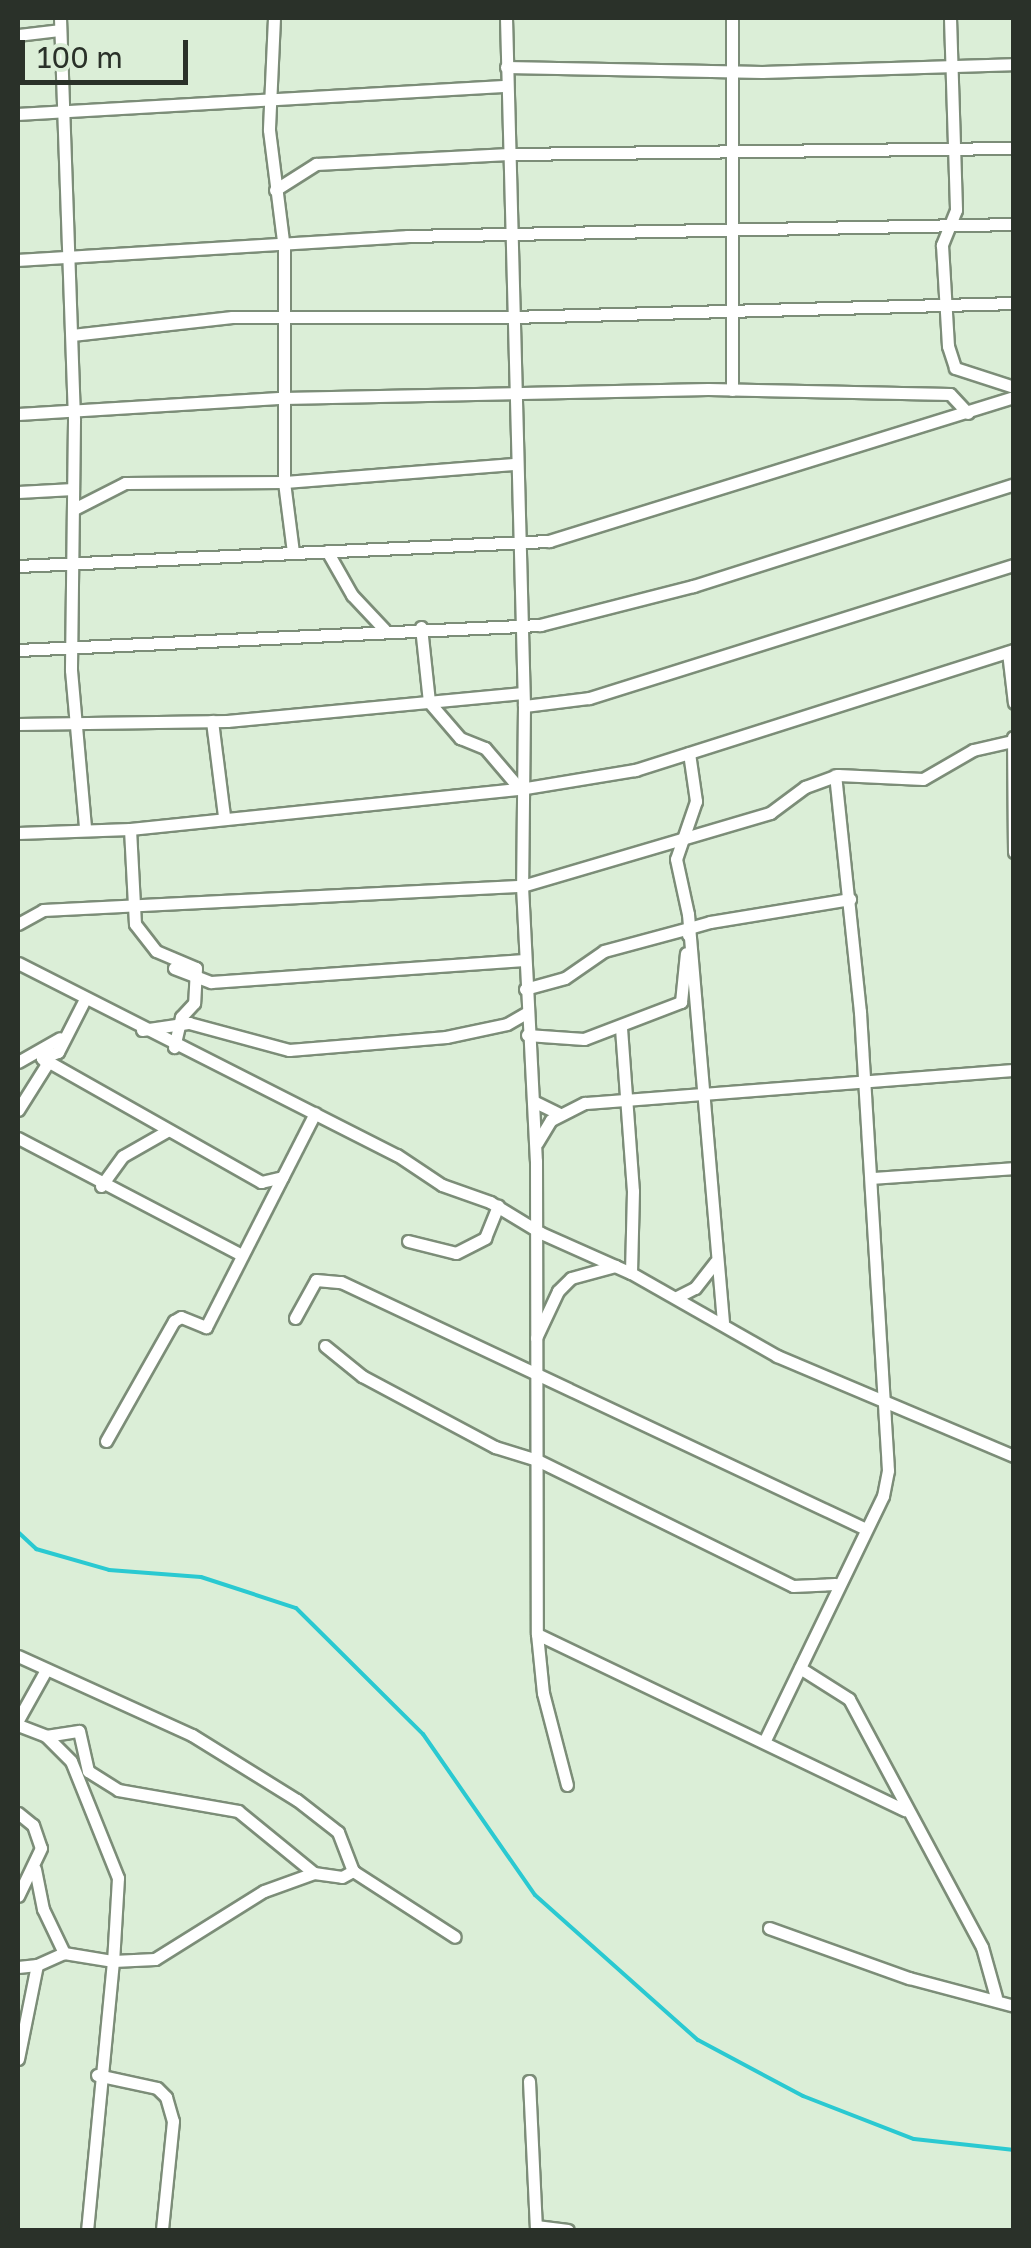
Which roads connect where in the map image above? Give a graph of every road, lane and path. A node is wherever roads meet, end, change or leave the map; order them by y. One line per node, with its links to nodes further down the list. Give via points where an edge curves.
1 (274, 18): 12 (street)
2 (506, 18): 8 (street)
3 (732, 18): 10 (street)
4 (950, 18): 9 (street)
5 (60, 24): 6 (street); 13 (street)
6 (18, 35)
7 (1014, 64): 9 (street)
8 (506, 67): 10 (street); 11 (street)
9 (951, 67): 10 (street); 16 (street)
10 (730, 71): 18 (street)
11 (506, 86): 12 (street); 17 (street)
12 (274, 96): 13 (street); 19 (street)
13 (63, 109): 14 (street); 25 (street)
14 (18, 114)
15 (1014, 148): 16 (street)
16 (950, 149): 18 (street); 21 (street, via 956,210)
17 (509, 154): 18 (street); 19 (street, via 316,164); 23 (street)
18 (731, 154): 22 (street)
19 (275, 190): 24 (street)
20 (1014, 224): 21 (street)
21 (945, 228): 22 (street); 28 (street)
22 (732, 232): 23 (street); 29 (street)
23 (511, 235): 24 (street); 30 (street)
24 (284, 248): 25 (street); 31 (street)
25 (70, 254): 26 (street); 32 (street)
26 (18, 260)
27 (1014, 303): 28 (street)
28 (949, 304): 29 (street); 33 (street, via 955,368)
29 (735, 310): 30 (street); 35 (street)
30 (511, 317): 31 (street); 34 (street)
31 (286, 318): 32 (street, via 232,317); 37 (street)
32 (72, 335): 40 (street)
33 (1014, 388)
34 (512, 390): 35 (street); 37 (street); 41 (street)
35 (732, 390): 38 (street, via 950,394)
36 (1014, 397): 38 (street)
37 (283, 398): 40 (street); 42 (street)
38 (968, 413): 47 (street, via 578,533)
39 (18, 414): 40 (street)
40 (72, 414): 44 (street)
41 (514, 464): 42 (street); 47 (street)
42 (284, 482): 46 (street, via 125,484); 49 (street)
43 (1014, 484): 54 (street, via 693,586)
44 (74, 489): 45 (street); 46 (street)
45 (18, 492)
46 (74, 509): 50 (street)
47 (515, 544): 48 (street); 54 (street)
48 (327, 551): 49 (street); 55 (street, via 352,596)
49 (293, 552): 50 (street)
50 (72, 561): 52 (street); 56 (street)
51 (1014, 565): 59 (street, via 589,698)
52 (18, 566)
53 (421, 627): 54 (street); 55 (street); 60 (street)
54 (519, 627): 59 (street)
55 (384, 629): 56 (street)
56 (72, 647): 57 (street); 63 (street)
57 (18, 650)
58 (1011, 651): 61 (street); 66 (street)
59 (524, 700): 60 (street); 68 (street)
60 (430, 702): 62 (street); 68 (street, via 460,738 485,748)
61 (1014, 703)
62 (212, 722): 63 (street); 69 (street)
63 (74, 723): 64 (street); 70 (street)
64 (18, 724)
65 (1013, 737): 67 (street, via 973,750 923,779); 74 (street)
66 (690, 753): 68 (street, via 634,770); 73 (street, via 696,802)
67 (836, 776): 73 (street, via 805,787 770,813); 76 (street)
68 (520, 789): 69 (street); 75 (street)
69 (224, 816): 71 (street)
70 (85, 828): 71 (street); 72 (street)
71 (130, 828): 77 (street)
72 (18, 833)
73 (676, 842): 75 (street); 79 (street)
74 (1014, 852)
75 (522, 886): 77 (street); 80 (street)
76 (850, 899): 79 (street); 96 (street)
77 (137, 903): 78 (street, via 43,910); 83 (street, via 135,924 147,940 196,968)
78 (18, 924)
79 (688, 928): 84 (street, via 604,951 565,978); 88 (street, via 681,1002); 97 (street)
80 (524, 960): 83 (street); 84 (street)
81 (18, 963): 85 (street)
82 (174, 968): 83 (street)
83 (196, 978): 87 (street, via 194,1003)
84 (525, 989): 86 (street)
85 (84, 1001): 89 (street); 91 (street)
86 (526, 1014): 87 (street, via 446,1037 289,1050); 90 (street)
87 (179, 1022): 89 (street); 92 (street)
88 (622, 1028): 90 (street, via 572,1040); 99 (street)
89 (142, 1030): 92 (street)
90 (526, 1035): 98 (street)
91 (60, 1038): 93 (street, via 58,1052); 94 (street)
92 (174, 1046): 101 (street)
93 (42, 1058): 100 (street, via 46,1064); 103 (street)
94 (18, 1062)
95 (1014, 1070): 96 (street)
96 (865, 1083): 97 (street); 108 (street)
97 (704, 1097): 99 (street); 114 (street)
98 (533, 1100): 102 (street); 105 (street)
99 (623, 1102): 102 (street, via 584,1103); 116 (street, via 633,1191)
100 (18, 1110)
101 (314, 1114): 107 (street); 110 (street, via 442,1185)
102 (560, 1114): 105 (street)
103 (167, 1130): 107 (street, via 261,1182); 109 (street, via 123,1156)
104 (18, 1138): 109 (street)
105 (535, 1148): 111 (street)
106 (1014, 1168): 108 (street)
107 (282, 1177): 113 (street)
108 (872, 1178): 123 (street)
109 (101, 1186): 113 (street)
110 (498, 1206): 111 (street); 112 (street, via 485,1238 456,1253)
111 (533, 1225): 115 (street); 120 (street)
112 (408, 1241)
113 (240, 1254): 124 (street, via 206,1326 174,1321)
114 (718, 1258): 117 (street, via 709,1275); 119 (street)
115 (617, 1266): 116 (street); 120 (street, via 585,1269 571,1278 558,1290)
116 (631, 1273): 117 (street)
117 (677, 1298): 119 (street)
118 (295, 1318): 122 (street, via 316,1280 328,1278)
119 (722, 1322): 123 (street, via 777,1356)
120 (534, 1342): 122 (street)
121 (325, 1346): 126 (street, via 362,1376 496,1447)
122 (535, 1374): 126 (street); 127 (street)
123 (880, 1398): 125 (street); 127 (street, via 888,1470)
124 (106, 1442)
125 (1014, 1456)
126 (537, 1460): 128 (street, via 793,1586); 129 (street)
127 (866, 1530): 128 (street)
128 (836, 1584): 131 (street)
129 (537, 1634): 135 (street); 136 (street, via 543,1692)
130 (18, 1656): 132 (street)
131 (800, 1668): 135 (street); 137 (street, via 849,1699)
132 (46, 1670): 133 (street); 140 (street, via 192,1735 297,1800 338,1832)
133 (18, 1722): 134 (street)
134 (46, 1736): 141 (street, via 79,1731 88,1771 118,1790 238,1811); 146 (street, via 70,1761 118,1878)
135 (765, 1740): 137 (street)
136 (567, 1784)
137 (905, 1810): 149 (street, via 982,1947)
138 (18, 1813): 139 (street, via 39,1835)
139 (35, 1870): 142 (street); 145 (street, via 43,1909)
140 (353, 1871): 141 (street, via 342,1877); 144 (street)
141 (314, 1873): 146 (street, via 264,1892 155,1960)
142 (18, 1896)
143 (768, 1928): 149 (street, via 909,1978)
144 (456, 1937)
145 (64, 1954): 146 (street); 147 (street)
146 (112, 1961): 153 (street)
147 (38, 1965): 148 (street); 151 (street)
148 (18, 1967)
149 (996, 1997): 150 (street)
150 (1014, 2006)
151 (19, 2027): 152 (street)
152 (18, 2058)
153 (97, 2075): 156 (street); 157 (street, via 157,2088 166,2097 172,2121)
154 (529, 2081): 155 (street)
155 (536, 2228): 158 (street)
156 (87, 2230)
157 (162, 2230)
158 (568, 2230)

